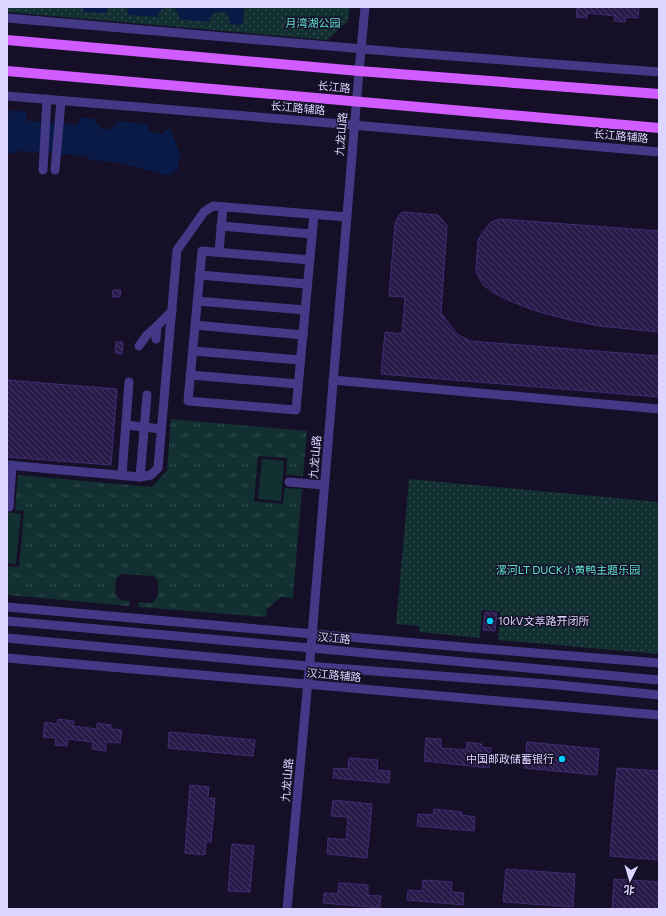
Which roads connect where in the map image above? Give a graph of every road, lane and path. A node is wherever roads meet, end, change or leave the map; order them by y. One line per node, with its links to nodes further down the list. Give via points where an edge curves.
1 (365, 7): 4 (street, 九龙山路)
2 (7, 18): 4 (street)
3 (7, 40): 6 (main road, 长江路)
4 (361, 49): 6 (street, 九龙山路); 7 (street)
5 (7, 71): 12 (main road, 长江路)
6 (358, 71): 8 (main road, 长江路); 12 (street, 九龙山路)
7 (659, 72)
8 (659, 94)
9 (7, 96): 10 (street, 长江路辅路)
10 (47, 100): 11 (street, 长江路辅路); 16 (street)
11 (61, 101): 13 (street, 长江路辅路); 17 (street)
12 (356, 101): 13 (street, 九龙山路); 14 (main road, 长江路)
13 (354, 125): 15 (street, 长江路辅路); 20 (street, 九龙山路)
14 (659, 128)
15 (659, 152)
16 (43, 170)
17 (55, 170)
18 (223, 207): 19 (street); 21 (street); 28 (street, via 213,206 204,212 177,250)
19 (314, 214): 20 (street); 22 (street)
20 (346, 217): 38 (street, 九龙山路)
21 (221, 226): 22 (street); 23 (street)
22 (312, 234): 24 (street)
23 (219, 252): 24 (street); 25 (street, via 202,251)
24 (310, 260): 26 (street)
25 (200, 275): 26 (street); 27 (street)
26 (307, 284): 29 (street)
27 (197, 300): 29 (street); 30 (street)
28 (172, 310): 31 (street); 45 (street)
29 (305, 310): 32 (street)
30 (195, 325): 32 (street); 35 (street)
31 (157, 326): 33 (street); 34 (street)
32 (303, 335): 36 (street)
33 (156, 338)
34 (139, 346)
35 (193, 351): 36 (street); 37 (street)
36 (300, 360): 40 (street)
37 (190, 375): 40 (street); 40 (street, via 188,401 296,410)
38 (333, 380): 42 (street); 50 (street, 九龙山路)
39 (129, 382): 43 (street)
40 (298, 384)
41 (147, 395): 44 (street)
42 (659, 409)
43 (126, 425): 44 (street); 47 (street)
44 (144, 427): 45 (street); 48 (street)
45 (161, 429): 48 (street, via 158,468 151,475)
46 (9, 465): 47 (street); 51 (street)
47 (122, 475): 48 (street)
48 (140, 477)
49 (289, 482): 50 (street)
50 (324, 485): 54 (street, 九龙山路)
51 (8, 507)
52 (7, 607): 54 (street)
53 (7, 622): 56 (street, 汉江路)
54 (312, 634): 56 (street, 九龙山路); 58 (street)
55 (7, 638): 59 (street)
56 (311, 648): 59 (street, 九龙山路); 60 (street, 汉江路)
57 (7, 658): 61 (street, 汉江路辅路)
58 (659, 663)
59 (309, 666): 61 (street, 九龙山路); 62 (street)
60 (659, 680)
61 (307, 684): 63 (street, 汉江路辅路); 64 (street, 九龙山路)
62 (659, 695)
63 (659, 715)
64 (287, 909)

